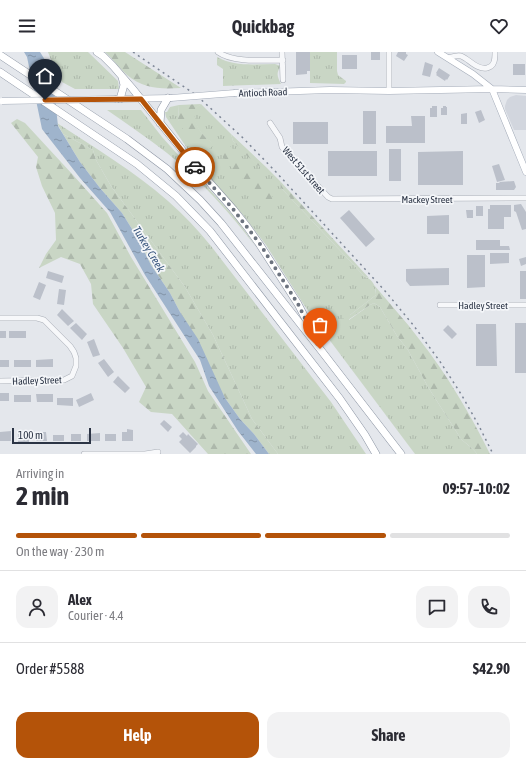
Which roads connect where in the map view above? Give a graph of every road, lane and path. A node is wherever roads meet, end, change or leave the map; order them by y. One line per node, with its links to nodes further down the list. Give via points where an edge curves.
1 (97, 52): 11 (highway)
2 (218, 52): 9 (street, via 231,58)
3 (282, 52): 9 (street)
4 (389, 52): 15 (street)
5 (438, 52): 8 (main road)
6 (495, 52): 8 (street, via 494,64 484,68 462,56)
7 (0, 55): 28 (highway, bridge, via 167,169 221,223)
8 (448, 58): 13 (main road)
9 (283, 60): 12 (street)
10 (0, 72): 32 (highway, bridge, via 116,149 176,196 210,231 340,399 366,435)
11 (122, 77): 17 (highway, via 124,85); 18 (highway)
12 (283, 80)
13 (492, 89): 14 (main road, Antioch Road); 15 (main road, Antioch Road); 22 (main road)
14 (526, 90)
15 (389, 91): 16 (main road, Antioch Road, bridge, via 235,93)
16 (170, 98): 18 (main road, Antioch Road); 20 (highway, via 161,110)
17 (118, 99): 18 (main road, Antioch Road); 19 (main road, Antioch Road, bridge)
18 (141, 99): 20 (highway)
19 (1, 101)
20 (160, 123): 28 (highway, via 260,244 298,304)
21 (270, 123): 23 (street, West 51st Street, via 280,138 282,147)
22 (526, 172)
23 (328, 197): 24 (street, Mackey Street)
24 (526, 198)
25 (440, 305): 26 (street, Hadley Street)
26 (526, 305)
27 (0, 318): 29 (street, Hadley Street, via 44,320 70,346 76,358 72,376 64,380)
28 (320, 349): 33 (highway)
29 (0, 381)
30 (158, 452): 31 (street)
31 (84, 454)
32 (376, 454)
33 (401, 454)

